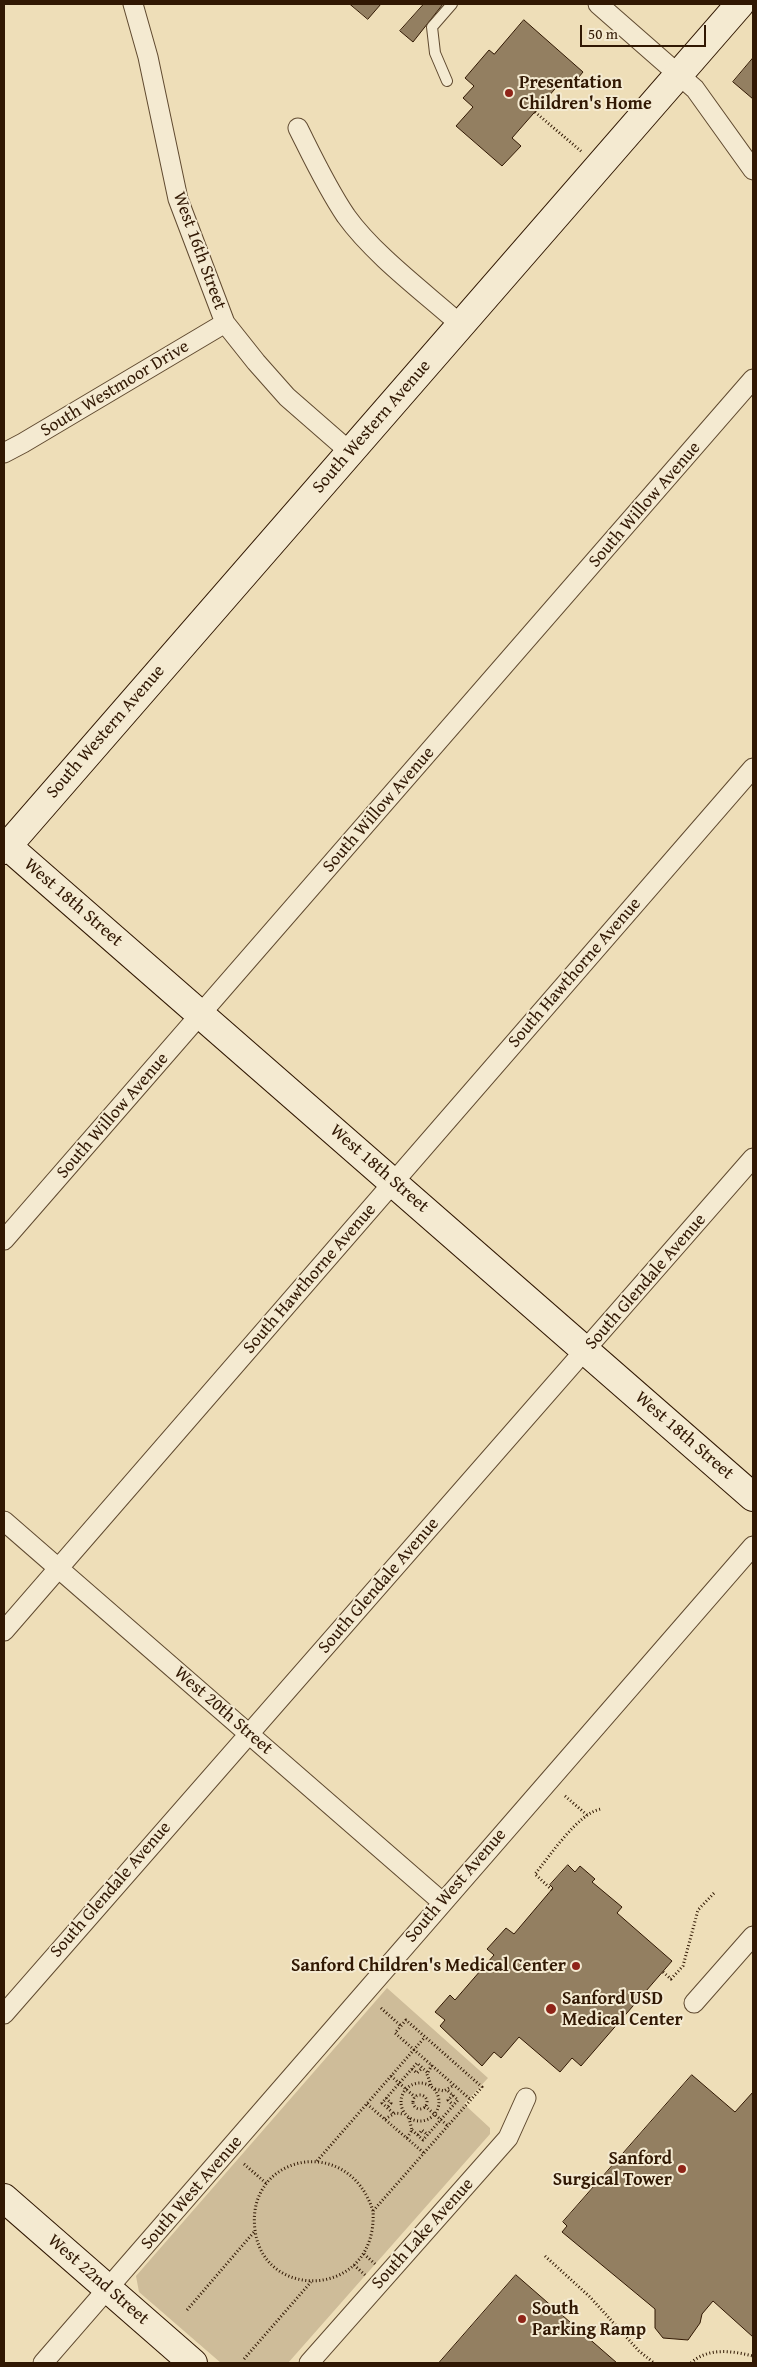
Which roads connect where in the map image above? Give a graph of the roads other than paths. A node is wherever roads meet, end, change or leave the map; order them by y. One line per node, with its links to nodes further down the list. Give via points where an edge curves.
1 (133, 4): 9 (street, West 16th Street, via 148,57 178,199)
2 (452, 4): 6 (lane, via 432,27 435,53)
3 (598, 4): 5 (street)
4 (740, 4): 5 (street, South Western Avenue)
5 (679, 73): 8 (street, via 695,89); 10 (street, South Western Avenue)
6 (447, 81)
7 (298, 128): 10 (street, via 326,185 347,217 374,247)
8 (753, 170)
9 (226, 323): 12 (street, West 16th Street, via 287,397); 13 (street, South Westmoor Drive)
10 (461, 325): 12 (street, South Western Avenue)
11 (753, 379): 16 (street, South Willow Avenue)
12 (350, 452): 15 (street, South Western Avenue)
13 (4, 453)
14 (753, 768): 18 (street, South Hawthorne Avenue)
15 (5, 846): 16 (street, West 18th Street)
16 (201, 1015): 18 (street, West 18th Street); 19 (street, South Willow Avenue)
17 (753, 1158): 20 (street, South Glendale Avenue)
18 (394, 1182): 20 (street, West 18th Street); 24 (street, South Hawthorne Avenue)
19 (4, 1240)
20 (586, 1350): 21 (street, West 18th Street); 26 (street, South Glendale Avenue)
21 (753, 1497)
22 (4, 1521): 24 (street, West 20th Street)
23 (753, 1546): 27 (street, South West Avenue)
24 (58, 1569): 25 (street, South Hawthorne Avenue); 26 (street, West 20th Street)
25 (4, 1631)
26 (249, 1733): 27 (street, West 20th Street); 30 (street, South Glendale Avenue)
27 (442, 1902): 33 (street, South West Avenue)
28 (753, 1936): 29 (street)
29 (694, 2002)
30 (4, 2014)
31 (526, 2098): 36 (street, South Lake Avenue, via 508,2138)
32 (4, 2198): 33 (street, West 22nd Street)
33 (108, 2289): 34 (street, South West Avenue); 35 (street, West 22nd Street)
34 (43, 2363)
35 (193, 2363)
36 (309, 2363)

